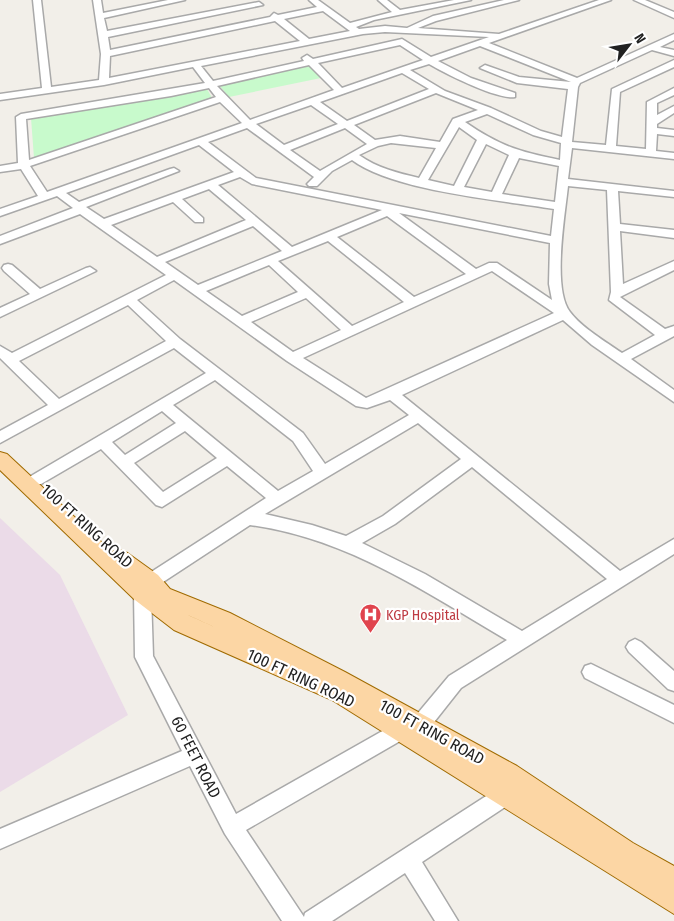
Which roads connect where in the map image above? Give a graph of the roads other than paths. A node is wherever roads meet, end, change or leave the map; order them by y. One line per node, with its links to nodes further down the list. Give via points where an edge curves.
1 (37, 0): 43 (street)
2 (97, 0): 16 (street)
3 (181, 0): 16 (street)
4 (313, 0): 12 (street)
5 (382, 0): 14 (street)
6 (467, 0): 11 (street)
7 (515, 0): 13 (street)
8 (607, 0): 22 (street)
9 (638, 0): 15 (street)
10 (256, 2): 17 (street); 21 (street)
11 (447, 2): 13 (street); 14 (street)
12 (325, 8): 17 (street); 18 (street)
13 (462, 12): 20 (street, via 426,21)
14 (400, 14): 18 (street, via 372,18)
15 (674, 15)
16 (99, 16): 21 (street)
17 (279, 19): 24 (street); 30 (street)
18 (354, 29): 19 (street); 24 (street)
19 (385, 29): 20 (street); 25 (street)
20 (408, 30): 22 (street)
21 (102, 35): 30 (street)
22 (504, 36): 26 (street)
23 (674, 37): 28 (street)
24 (307, 42): 27 (street)
25 (402, 42): 32 (street); 33 (street)
26 (480, 44): 31 (street); 32 (street)
27 (293, 45): 33 (street); 35 (street)
28 (652, 47): 29 (street); 42 (street)
29 (674, 53)
30 (106, 54): 39 (street)
31 (510, 56): 36 (street); 42 (street)
32 (430, 61): 37 (street); 38 (street)
33 (312, 63): 41 (street); 46 (street)
34 (674, 63): 66 (street, via 615,91)
35 (195, 64): 39 (street); 41 (street)
36 (485, 68): 38 (street); 40 (street)
37 (403, 70): 44 (street); 46 (street)
38 (461, 78): 48 (street)
39 (104, 82): 43 (street)
40 (528, 82): 42 (street); 48 (street)
41 (212, 84): 50 (street); 54 (street)
42 (575, 84): 62 (street)
43 (47, 90): 47 (street)
44 (436, 90): 53 (street); 57 (street)
45 (674, 91): 58 (street, via 652,102)
46 (341, 92): 51 (street)
47 (19, 94): 49 (street); 54 (street)
48 (512, 95): 53 (street)
49 (0, 97)
50 (222, 98): 56 (street); 73 (street)
51 (312, 102): 56 (street); 57 (street)
52 (674, 109): 58 (street)
53 (492, 111): 55 (street); 62 (street)
54 (21, 117): 73 (street)
55 (457, 121): 60 (street); 64 (street)
56 (249, 124): 61 (street); 65 (street)
57 (344, 124): 63 (street); 65 (street)
58 (651, 126): 59 (street); 67 (street)
59 (674, 134)
60 (483, 139): 68 (street); 82 (street)
61 (201, 141): 71 (street); 75 (street)
62 (566, 143): 66 (street); 72 (street)
63 (374, 144): 64 (street, via 398,138); 69 (street)
64 (443, 146): 78 (street)
65 (282, 149): 76 (street)
66 (611, 149): 67 (street)
67 (651, 153): 70 (street)
68 (514, 154): 72 (street); 86 (street)
69 (352, 155): 76 (street); 78 (street, via 373,169)
70 (674, 156)
71 (156, 157): 77 (street); 84 (street)
72 (564, 164): 79 (street)
73 (24, 165): 74 (street); 87 (street)
74 (0, 169)
75 (242, 173): 80 (street); 83 (street, via 252,181)
76 (319, 176): 83 (street)
77 (185, 181): 80 (street); 88 (street); 90 (street)
78 (422, 182): 82 (street)
79 (562, 182): 81 (street); 89 (street)
80 (211, 184): 94 (street)
81 (612, 187): 85 (street); 96 (street)
82 (458, 188): 86 (street)
83 (307, 192): 91 (street)
84 (59, 193): 87 (street); 90 (street)
85 (674, 194)
86 (496, 195): 89 (street)
87 (44, 197): 92 (street)
88 (175, 198): 93 (street); 95 (street)
89 (560, 206): 100 (street)
90 (80, 208): 95 (street); 99 (street)
91 (391, 210): 98 (street); 100 (street); 107 (street)
92 (0, 213)
93 (199, 220)
94 (254, 221): 101 (street); 103 (street)
95 (102, 224): 103 (street)
96 (616, 227): 97 (street); 110 (street)
97 (674, 234)
98 (329, 236): 101 (street); 114 (street)
99 (0, 240)
100 (556, 241): 116 (street, via 555,284)
101 (291, 252): 102 (street)
102 (270, 260): 109 (street); 111 (street)
103 (154, 262): 108 (street)
104 (674, 265): 110 (street)
105 (8, 268): 112 (street)
106 (90, 271): 112 (street)
107 (475, 274): 114 (street); 116 (street, via 497,266)
108 (174, 276): 109 (street); 113 (street)
109 (195, 291): 117 (street)
110 (617, 292): 119 (street, via 614,300)
111 (306, 293): 117 (street); 118 (street)
112 (39, 295): 115 (street)
113 (129, 299): 120 (street); 124 (street)
114 (413, 303): 118 (street)
115 (0, 313)
116 (564, 314): 123 (street); 126 (street)
117 (240, 322): 122 (street)
118 (350, 332): 122 (street)
119 (669, 333): 123 (street)
120 (175, 342): 125 (street); 129 (street)
121 (0, 350): 124 (street)
122 (292, 358): 126 (street, via 361,402 368,403)
123 (621, 359): 127 (street)
124 (10, 360): 129 (street)
125 (216, 373): 128 (street); 139 (street, via 298,437)
126 (392, 394): 130 (street)
127 (673, 394)
128 (164, 405): 131 (street); 133 (street)
129 (58, 406): 132 (street)
130 (418, 417): 137 (street); 139 (street)
131 (186, 423): 135 (street); 138 (street)
132 (0, 438)
133 (102, 441): 138 (street); 140 (street)
134 (0, 445): 140 (main road, 100 FT RING ROAD)
135 (228, 458): 138 (street, via 162,501); 141 (street)
136 (0, 460): 146 (main road, 100 FT RING ROAD)
137 (471, 460): 143 (street, via 389,520); 145 (street)
138 (123, 463)
139 (322, 472): 141 (street)
140 (36, 480): 146 (main road, 100 FT RING ROAD)
141 (277, 499): 142 (street)
142 (248, 518): 143 (street, via 312,531); 146 (street)
143 (346, 544): 147 (street)
144 (674, 546): 145 (street)
145 (618, 579): 147 (street)
146 (147, 588): 152 (main road, 100 FT RING ROAD, via 182,623 340,693); 153 (street, 60 FEET ROAD, via 144,657)
147 (521, 639): 152 (street, via 455,682)
148 (635, 647): 150 (street)
149 (591, 672): 151 (street)
150 (674, 683)
151 (674, 714)
152 (410, 728): 154 (main road, 100 FT RING ROAD); 155 (street); 158 (main road, 100 FT RING ROAD, via 508,774 624,852)
153 (194, 755): 155 (street, 60 FEET ROAD); 156 (street)
154 (504, 796): 157 (street); 159 (main road, 100 FT RING ROAD)
155 (232, 827): 160 (street, 60 FEET ROAD)
156 (0, 838)
157 (408, 859): 161 (street); 162 (street)
158 (674, 880)
159 (674, 902)
160 (295, 921)
161 (314, 921)
162 (447, 921)

